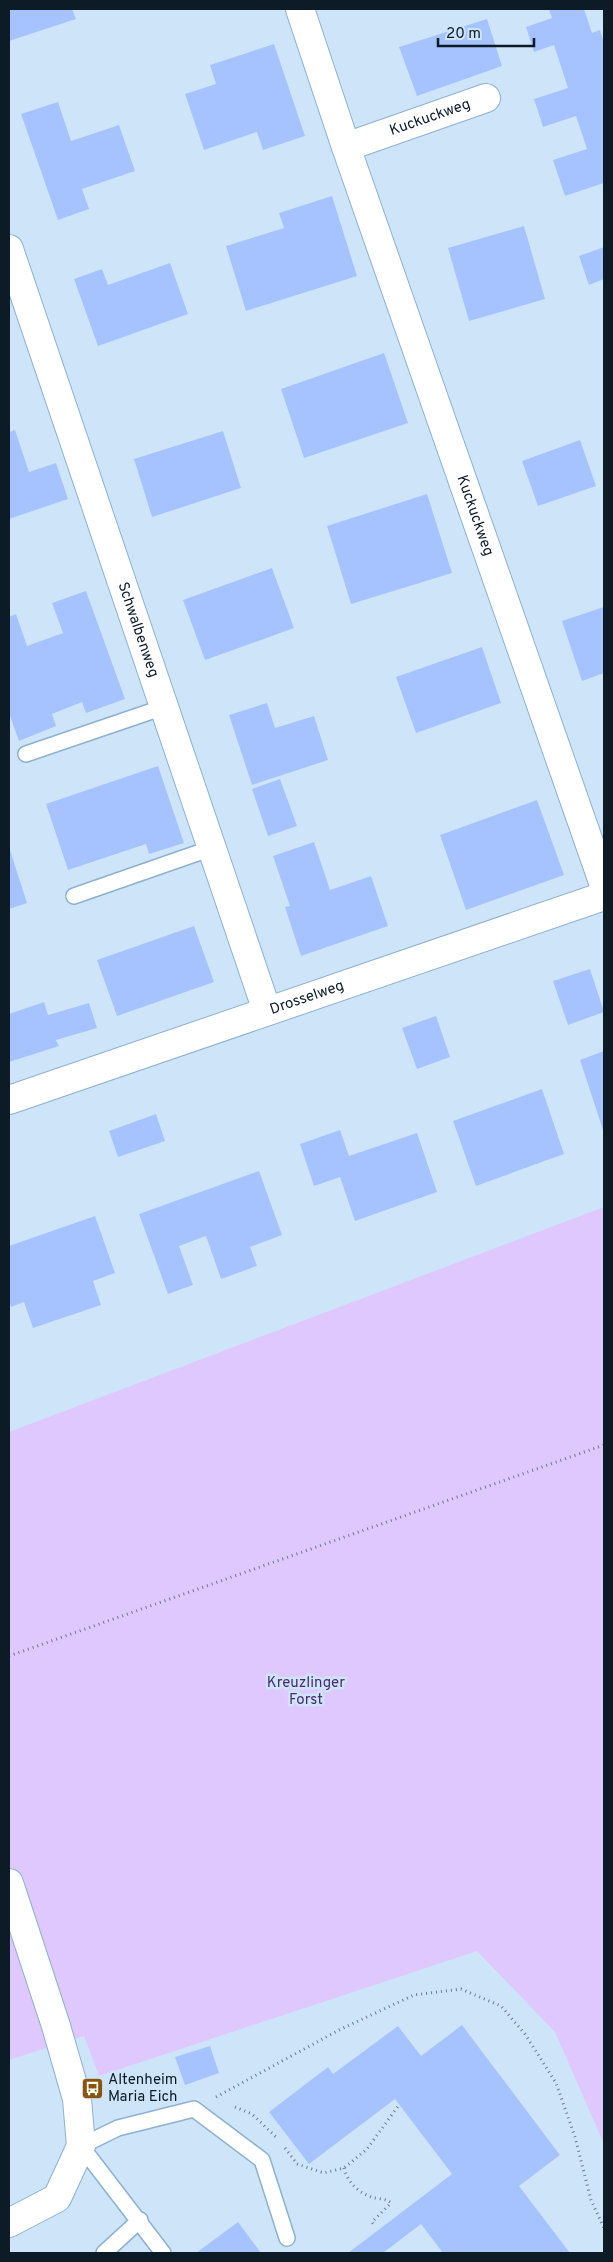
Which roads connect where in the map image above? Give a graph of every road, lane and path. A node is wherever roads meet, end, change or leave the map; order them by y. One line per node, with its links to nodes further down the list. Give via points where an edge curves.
1 (300, 9): 3 (street, Kuckuckweg)
2 (486, 98): 3 (street, Kuckuckweg)
3 (346, 147): 8 (street, Kuckuckweg)
4 (9, 249): 5 (street, Schwalbenweg)
5 (164, 708): 6 (lane); 7 (street, Schwalbenweg)
6 (26, 754)
7 (212, 848): 9 (lane); 11 (street, Schwalbenweg)
8 (604, 884)
9 (74, 896)
10 (604, 896): 11 (street, Drosselweg)
11 (267, 1011): 12 (street, Drosselweg)
12 (9, 1100)
13 (604, 1446): 14 (path)
14 (9, 1656)
15 (9, 1883): 18 (street, via 77,2099)
16 (399, 2105): 19 (path, via 367,2149)
17 (194, 2109): 18 (lane, via 118,2128); 19 (path, via 225,2103 252,2114 297,2164 324,2173); 23 (path, via 342,2029 414,1995 461,1989 501,2006 525,2034 556,2083 575,2137 591,2200); 24 (lane, via 262,2160)
18 (81, 2146): 20 (lane); 21 (street, via 57,2198)
19 (344, 2168): 22 (path, via 348,2181 369,2196 391,2203 372,2222)
20 (140, 2220): 25 (lane); 26 (lane)
21 (12, 2222)
22 (375, 2226)
23 (604, 2228)
24 (287, 2238)
25 (104, 2253)
26 (163, 2253)

